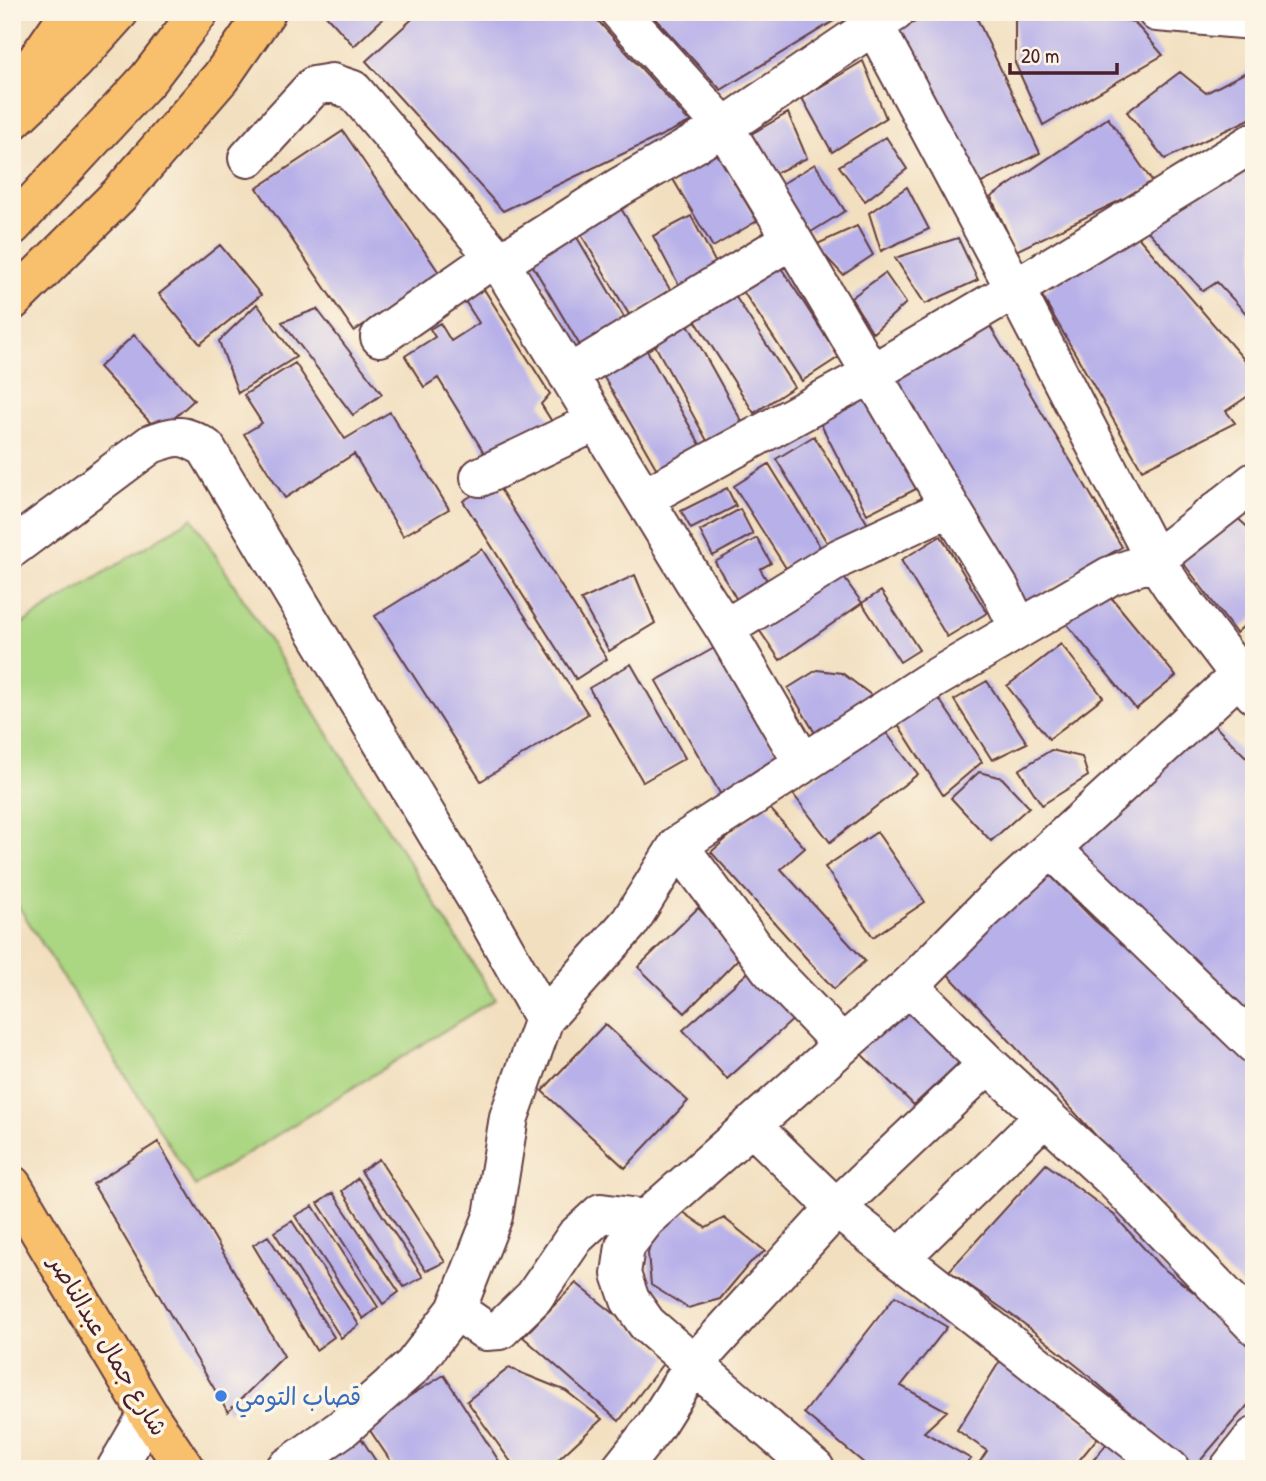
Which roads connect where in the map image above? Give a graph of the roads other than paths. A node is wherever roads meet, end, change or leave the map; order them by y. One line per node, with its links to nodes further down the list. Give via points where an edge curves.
1 (70, 12): 9 (main road)
2 (119, 12): 10 (main road)
3 (199, 12): 14 (main road, via 148,79)
4 (266, 12): 18 (main road, via 221,77 119,195)
5 (620, 12): 11 (street)
6 (1157, 12): 8 (street)
7 (878, 17): 11 (street); 17 (street)
8 (1254, 20)
9 (12, 96)
10 (12, 121)
11 (724, 127): 15 (street); 16 (street)
12 (1254, 142): 17 (street)
13 (248, 158): 16 (street, via 314,86 332,82 353,90)
14 (12, 226)
15 (792, 239): 20 (street); 21 (street)
16 (498, 260): 19 (street); 21 (street)
17 (1014, 289): 20 (street); 28 (street)
18 (12, 301)
19 (380, 337)
20 (871, 374): 25 (street); 26 (street)
21 (568, 375): 22 (street)
22 (597, 421): 23 (street); 25 (street)
23 (480, 477)
24 (1254, 482): 28 (street)
25 (644, 498): 29 (street)
26 (950, 507): 29 (street, via 840,558); 30 (street, via 1000,589)
27 (12, 548): 36 (street, via 151,444 189,437 206,448)
28 (1156, 561): 30 (street, via 1110,576); 31 (street)
29 (725, 629): 32 (street)
30 (1018, 629): 32 (street)
31 (1247, 685): 34 (street)
32 (803, 763): 33 (street)
33 (678, 845): 36 (street, via 630,922); 37 (street, via 770,969)
34 (1052, 849): 35 (street); 38 (street)
35 (909, 986): 37 (street); 39 (street)
36 (544, 1019): 46 (street, via 509,1116 493,1216)
37 (842, 1044): 41 (street)
38 (1254, 1044)
39 (988, 1064): 40 (street); 43 (street)
40 (1045, 1116): 45 (street); 47 (street)
41 (751, 1125): 43 (street); 44 (street)
42 (12, 1185): 49 (main road, شارع جمال عبدالناصر)
43 (836, 1208): 45 (street); 48 (street)
44 (646, 1219): 46 (street, via 601,1213 575,1237 534,1297 500,1330 486,1332); 48 (street, via 625,1246 621,1274 630,1300 647,1324)
45 (900, 1258): 56 (street)
46 (456, 1310): 53 (street, via 413,1366 344,1427)
47 (1254, 1325)
48 (694, 1364): 54 (street); 55 (street)
49 (148, 1414): 51 (street); 52 (main road, شارع جمال عبدالناصر)
50 (1254, 1437): 57 (street)
51 (116, 1469)
52 (185, 1469)
53 (285, 1469)
54 (621, 1469)
55 (815, 1469)
56 (1170, 1469)
57 (1229, 1469)

